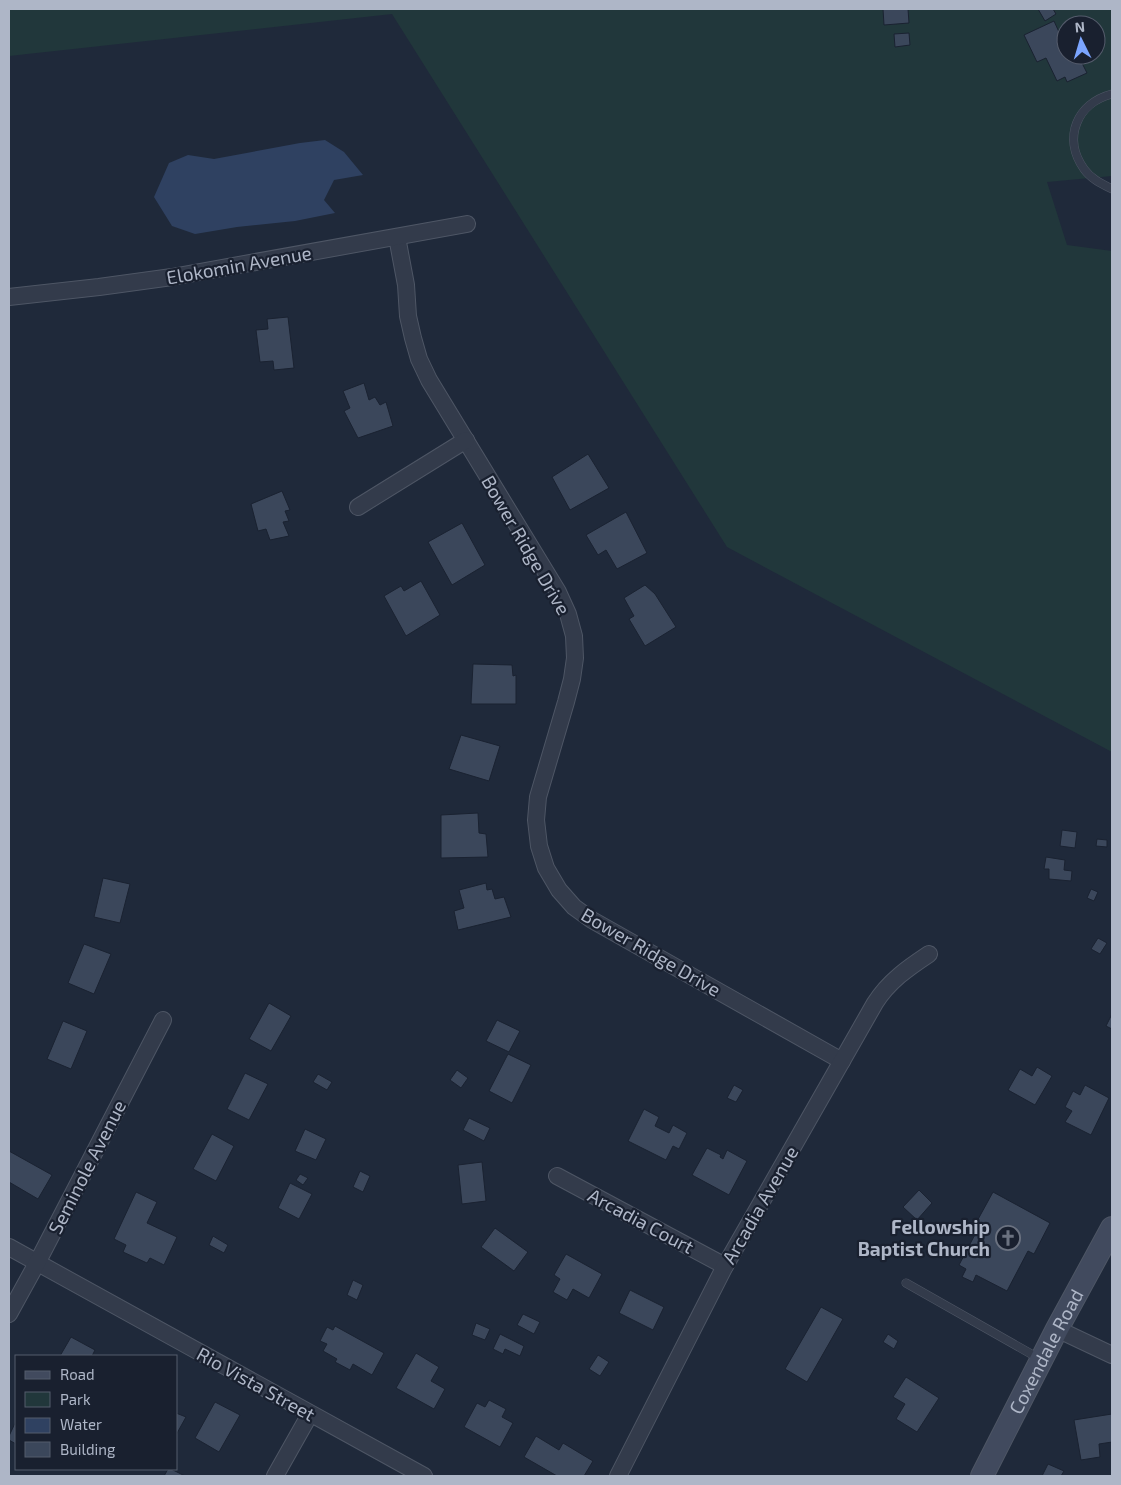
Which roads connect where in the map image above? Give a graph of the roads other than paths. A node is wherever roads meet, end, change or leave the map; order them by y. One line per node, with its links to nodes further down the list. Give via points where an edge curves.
1 (1112, 94): 2 (lane, via 1093,103 1081,114 1072,139 1084,170 1097,182)
2 (1112, 189)
3 (467, 224): 4 (street, Elokomin Avenue)
4 (397, 237): 5 (street, Elokomin Avenue, via 172,277); 6 (street, Bower Ridge Drive, via 408,316 419,360)
5 (9, 297)
6 (466, 440): 7 (street); 10 (street, Bower Ridge Drive, via 558,592 574,636 572,679 538,797 536,820 546,868 559,890 592,920)
7 (358, 507)
8 (929, 954): 10 (street, Arcadia Avenue, via 882,991)
9 (163, 1020): 14 (street, Seminole Avenue)
10 (842, 1061): 15 (street, Arcadia Avenue)
11 (557, 1176): 15 (street, Arcadia Court)
12 (1112, 1228): 18 (street, Coxendale Road)
13 (9, 1247): 14 (street, Rio Vista Street)
14 (37, 1263): 17 (street, Seminole Avenue); 21 (street, Rio Vista Street)
15 (725, 1266): 24 (street, Arcadia Avenue)
16 (906, 1283): 20 (lane)
17 (9, 1314)
18 (1057, 1329): 19 (street); 20 (street, Coxendale Road)
19 (1112, 1355)
20 (1042, 1360): 25 (street, Coxendale Road)
21 (310, 1414): 22 (street); 23 (street, Rio Vista Street)
22 (275, 1476)
23 (424, 1476)
24 (618, 1476)
25 (982, 1476)

